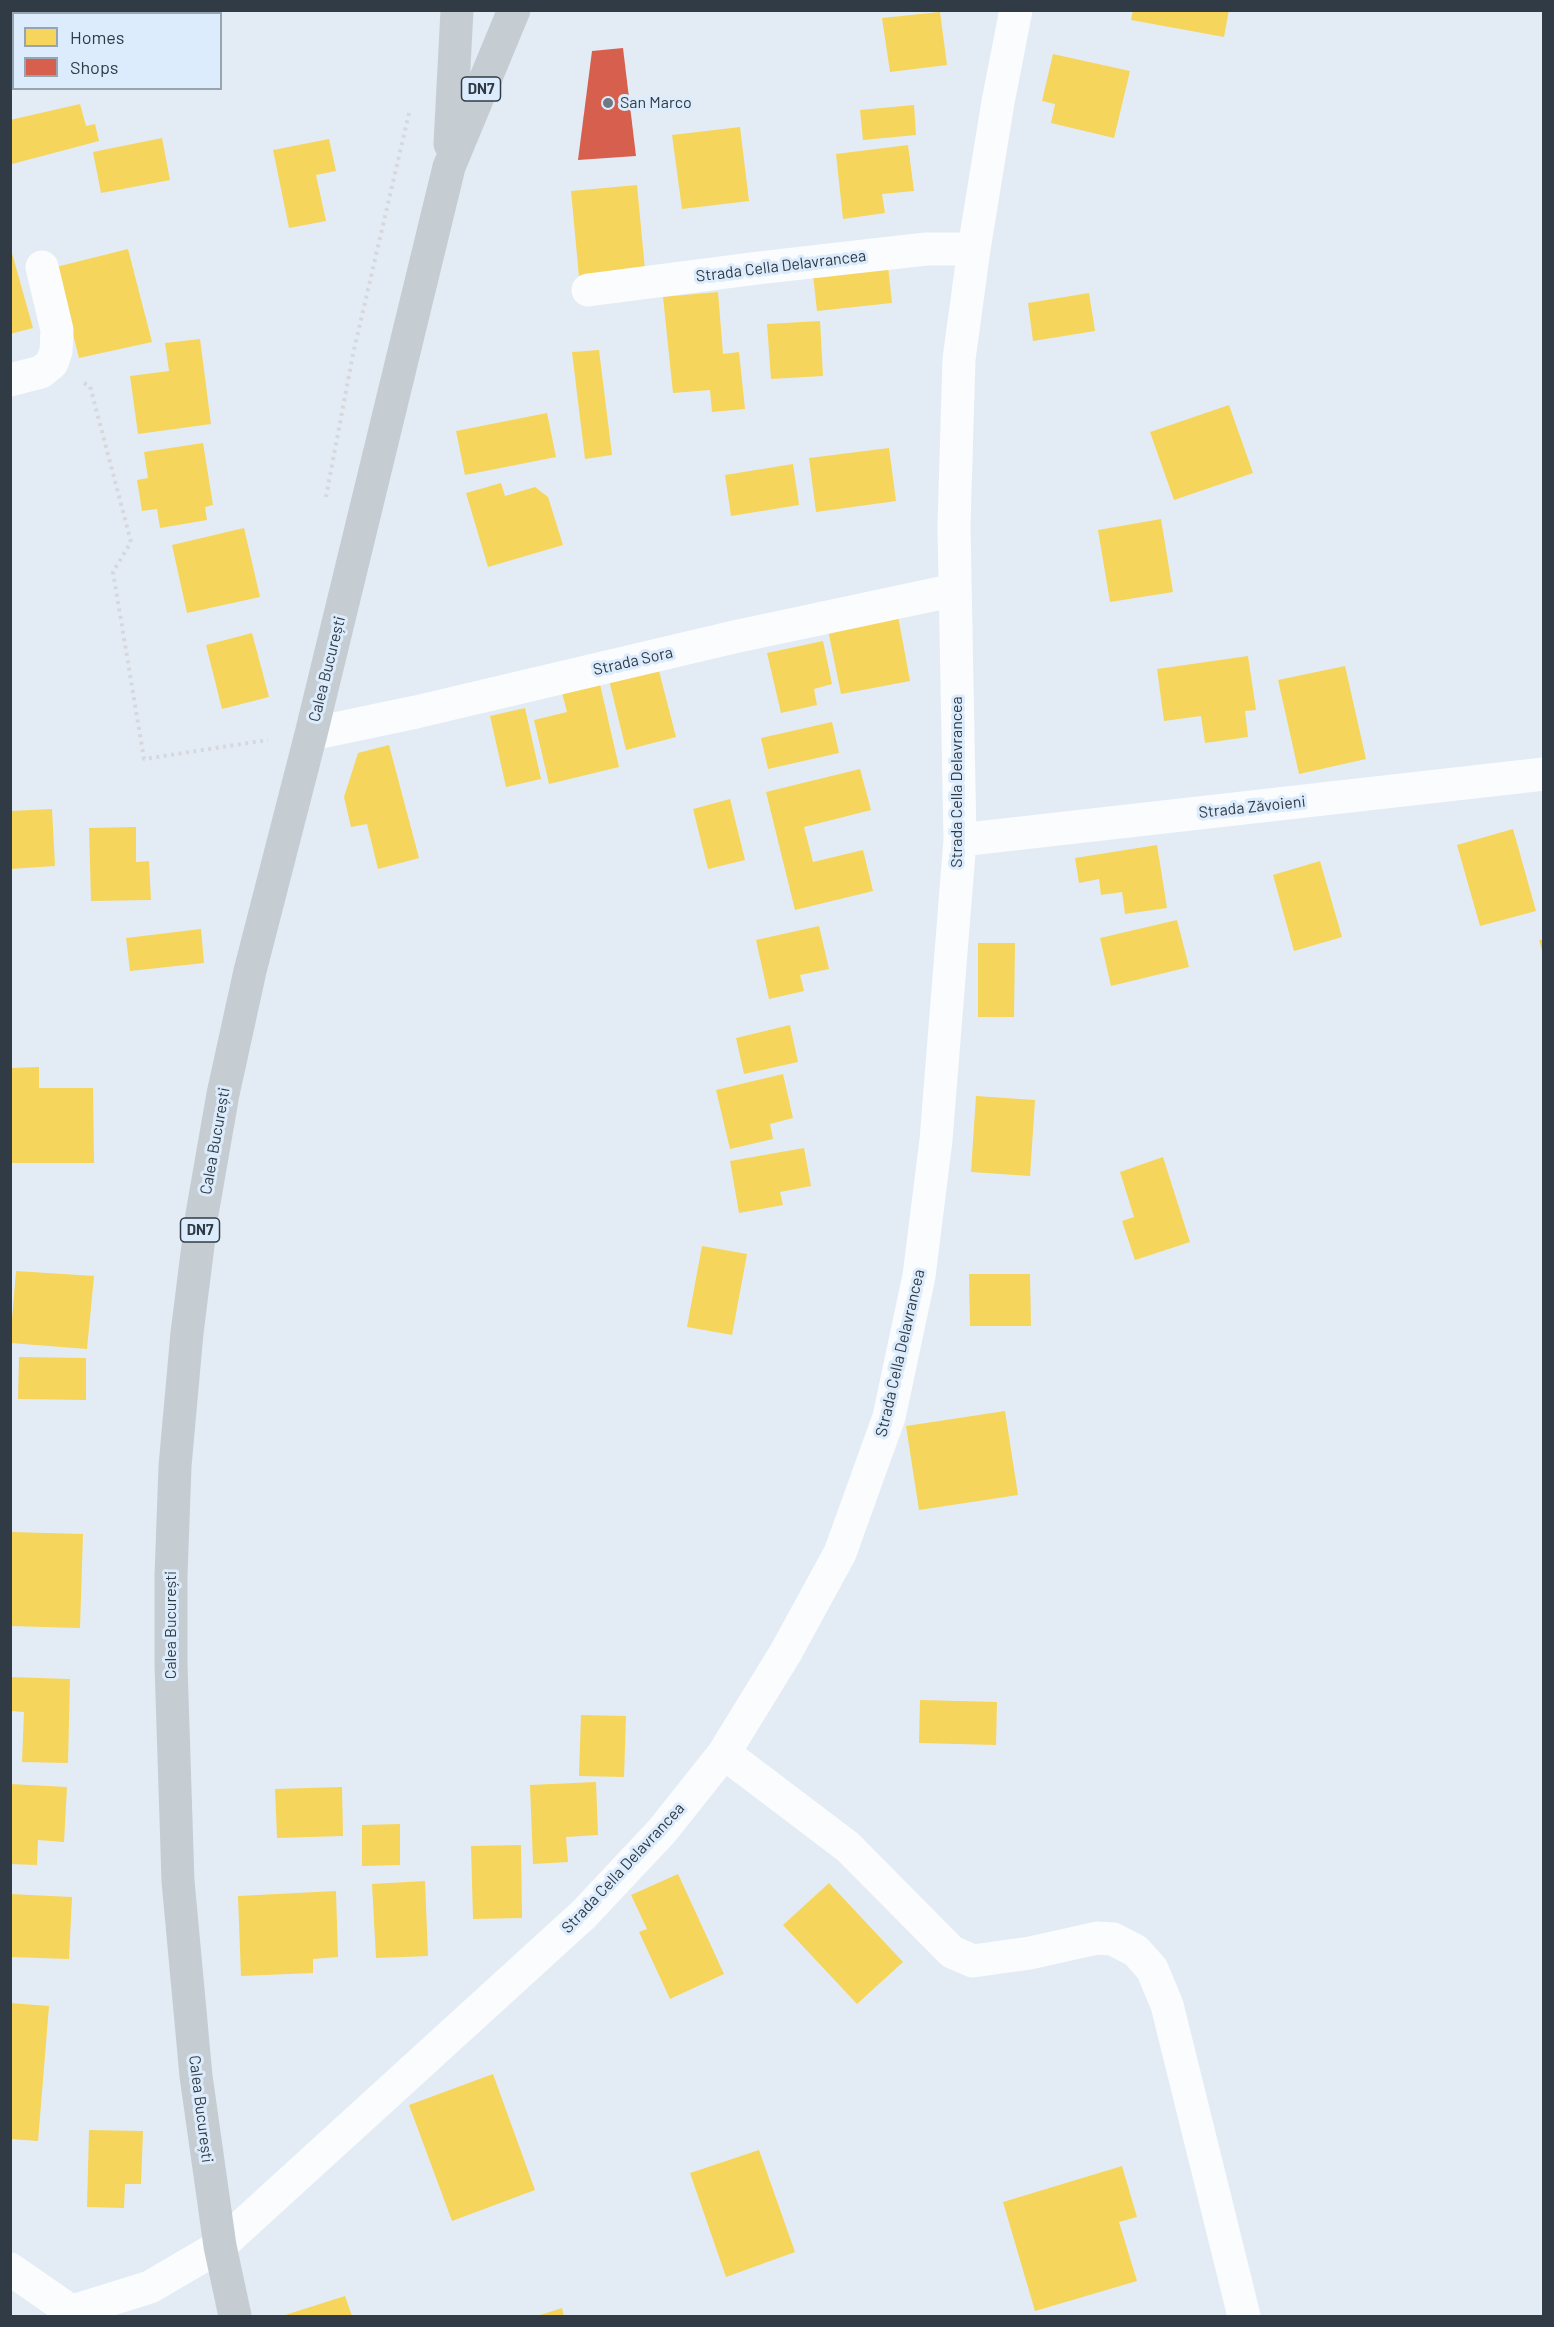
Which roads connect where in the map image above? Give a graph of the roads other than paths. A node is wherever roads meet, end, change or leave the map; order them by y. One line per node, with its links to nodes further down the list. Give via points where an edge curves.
1 (457, 10): 4 (highway, Calea București / DN7)
2 (514, 10): 4 (highway, Calea București / DN7)
3 (1016, 10): 5 (street, Strada Cella Delavrancea)
4 (449, 167): 10 (highway, Calea București / DN7)
5 (974, 249): 7 (street, Strada Cella Delavrancea, via 915,251); 9 (street, Strada Cella Delavrancea, via 959,359)
6 (42, 267): 8 (street, via 57,330 56,351 52,363 41,372)
7 (588, 290)
8 (10, 380)
9 (955, 590): 10 (street, Strada Sora); 12 (street, Strada Cella Delavrancea)
10 (311, 734): 14 (highway, Calea București / DN7, via 250,971 223,1095 202,1214 175,1466 171,1665 178,1881 196,2076)
11 (1544, 774): 12 (street, Strada Zăvoieni)
12 (960, 840): 13 (street, Strada Cella Delavrancea, via 936,1140 919,1276 889,1417 840,1553 786,1653)
13 (724, 1753): 14 (street, Strada Cella Delavrancea, via 662,1831 584,1914); 18 (street, via 848,1847 952,1952 973,1961 1097,1938 1113,1939 1136,1952 1152,1969 1167,2005)
14 (220, 2246): 16 (street, Strada Cella Delavrancea, via 150,2287); 17 (highway, Calea București / DN7)
15 (10, 2269): 16 (street)
16 (76, 2314)
17 (235, 2316)
18 (1244, 2316)

